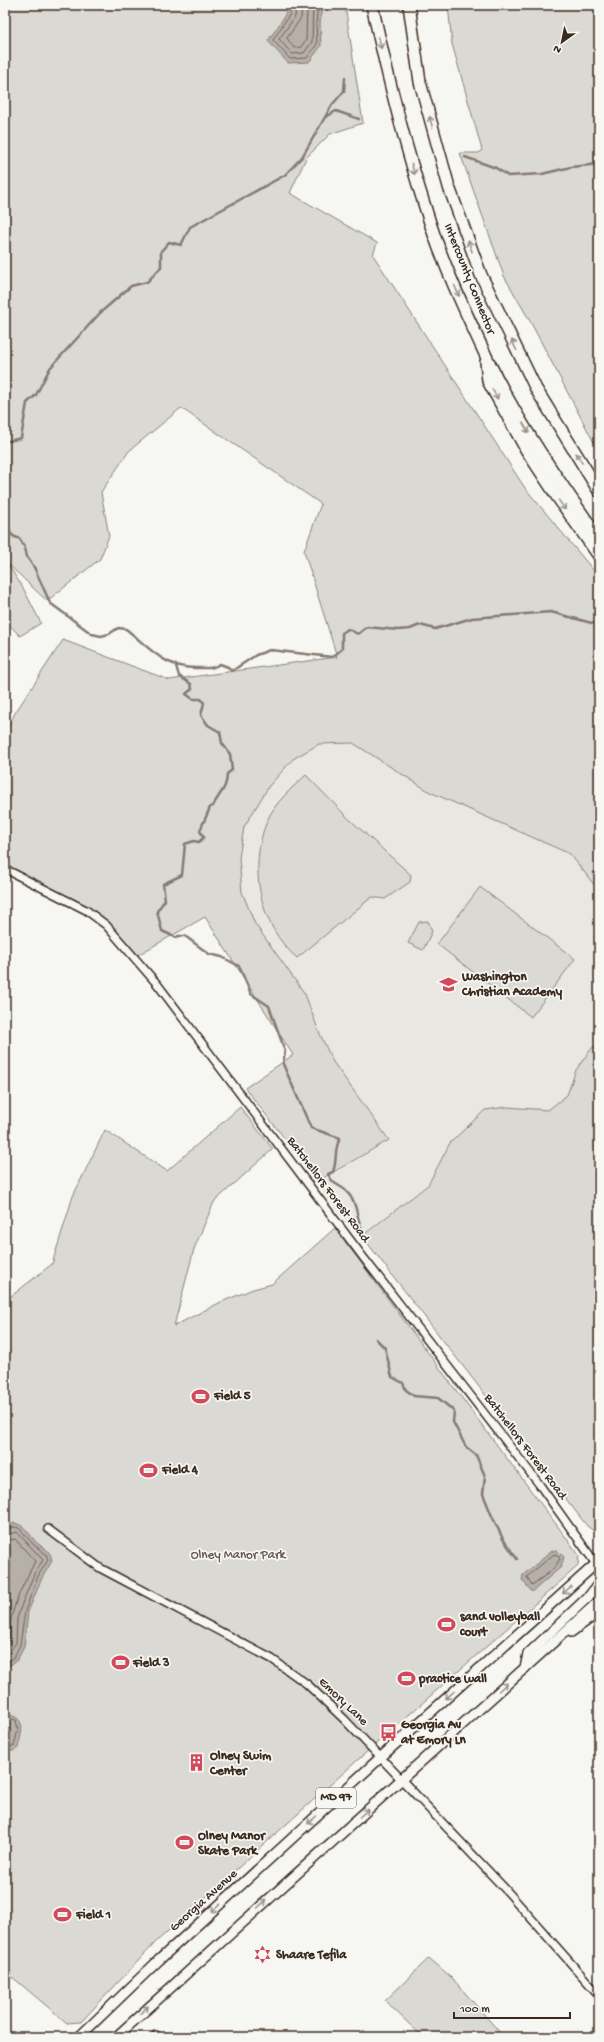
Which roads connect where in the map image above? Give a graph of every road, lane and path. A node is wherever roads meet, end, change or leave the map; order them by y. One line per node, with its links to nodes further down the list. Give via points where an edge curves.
1 (372, 5): 3 (highway, Intercounty Connector, one-way to 3, via 388,77 426,212)
2 (409, 5): 4 (highway, Intercounty Connector, one-way to 2, via 536,389 481,275 449,187 420,82)
3 (486, 357): 5 (highway, Intercounty Connector, one-way to 5, via 546,461); 6 (highway, one-way to 6, via 488,381 527,451)
4 (599, 491)
5 (599, 538)
6 (599, 556)
7 (5, 869): 9 (street, Batchellors Forest Road, via 86,910 106,925 158,985)
8 (48, 1529): 15 (street, Emory Lane, via 100,1568 290,1670 328,1702)
9 (598, 1565): 15 (main road, Georgia Avenue / MD 97, one-way to 15)
10 (599, 1583): 14 (main road, via 590,1595 528,1654)
11 (599, 1601): 13 (main road, MD 97)
12 (599, 1612): 13 (main road, via 575,1630)
13 (558, 1638): 14 (main road, MD 97)
14 (525, 1668): 16 (main road, MD 97, one-way to 14)
15 (381, 1757): 16 (street, Emory Lane); 18 (main road, Georgia Avenue / MD 97, one-way to 18, via 153,1965)
16 (401, 1779): 17 (street, Emory Lane, via 507,1891); 19 (main road, MD 97, one-way to 16)
17 (599, 1995)
18 (79, 2037)
19 (116, 2037)

